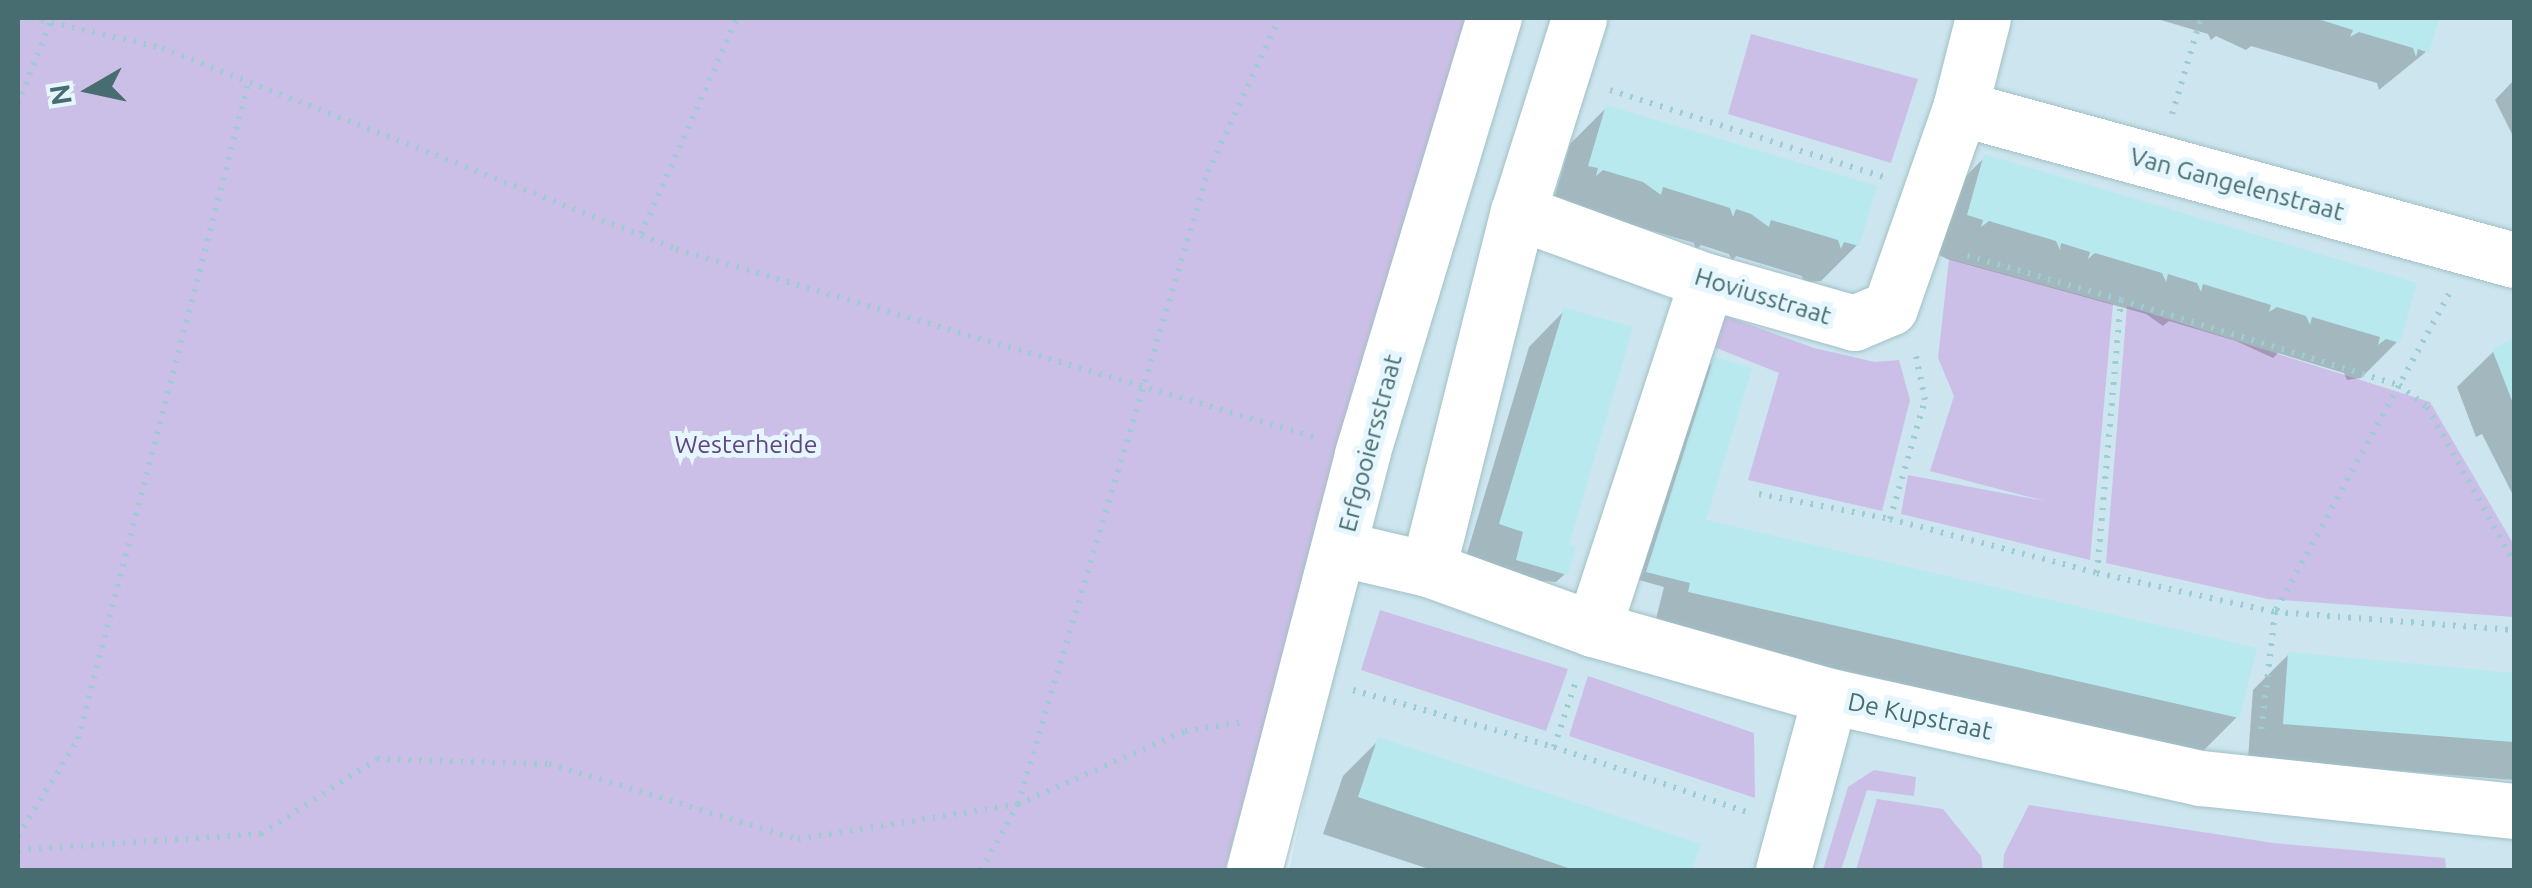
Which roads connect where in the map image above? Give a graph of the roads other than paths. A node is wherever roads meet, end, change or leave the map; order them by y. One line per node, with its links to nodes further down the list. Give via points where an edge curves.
1 (1494, 18): 8 (street, Erfgooiersstraat, via 1362,454)
2 (1580, 18): 5 (street)
3 (1983, 18): 4 (street)
4 (1960, 108): 6 (street, Van Gangelenstraat); 7 (street, Hoviusstraat, via 1890,308 1854,323)
5 (1518, 212): 7 (street, Hoviusstraat); 9 (street)
6 (2494, 254)
7 (1707, 281): 10 (street)
8 (1342, 549): 9 (street, De Kupstraat); 14 (street, Erfgooiersstraat)
9 (1428, 570): 10 (street, De Kupstraat)
10 (1593, 629): 11 (street, De Kupstraat)
11 (1830, 696): 12 (street, De Kupstraat, via 2200,778); 13 (street)
12 (2514, 811)
13 (1790, 850)
14 (1254, 870)

